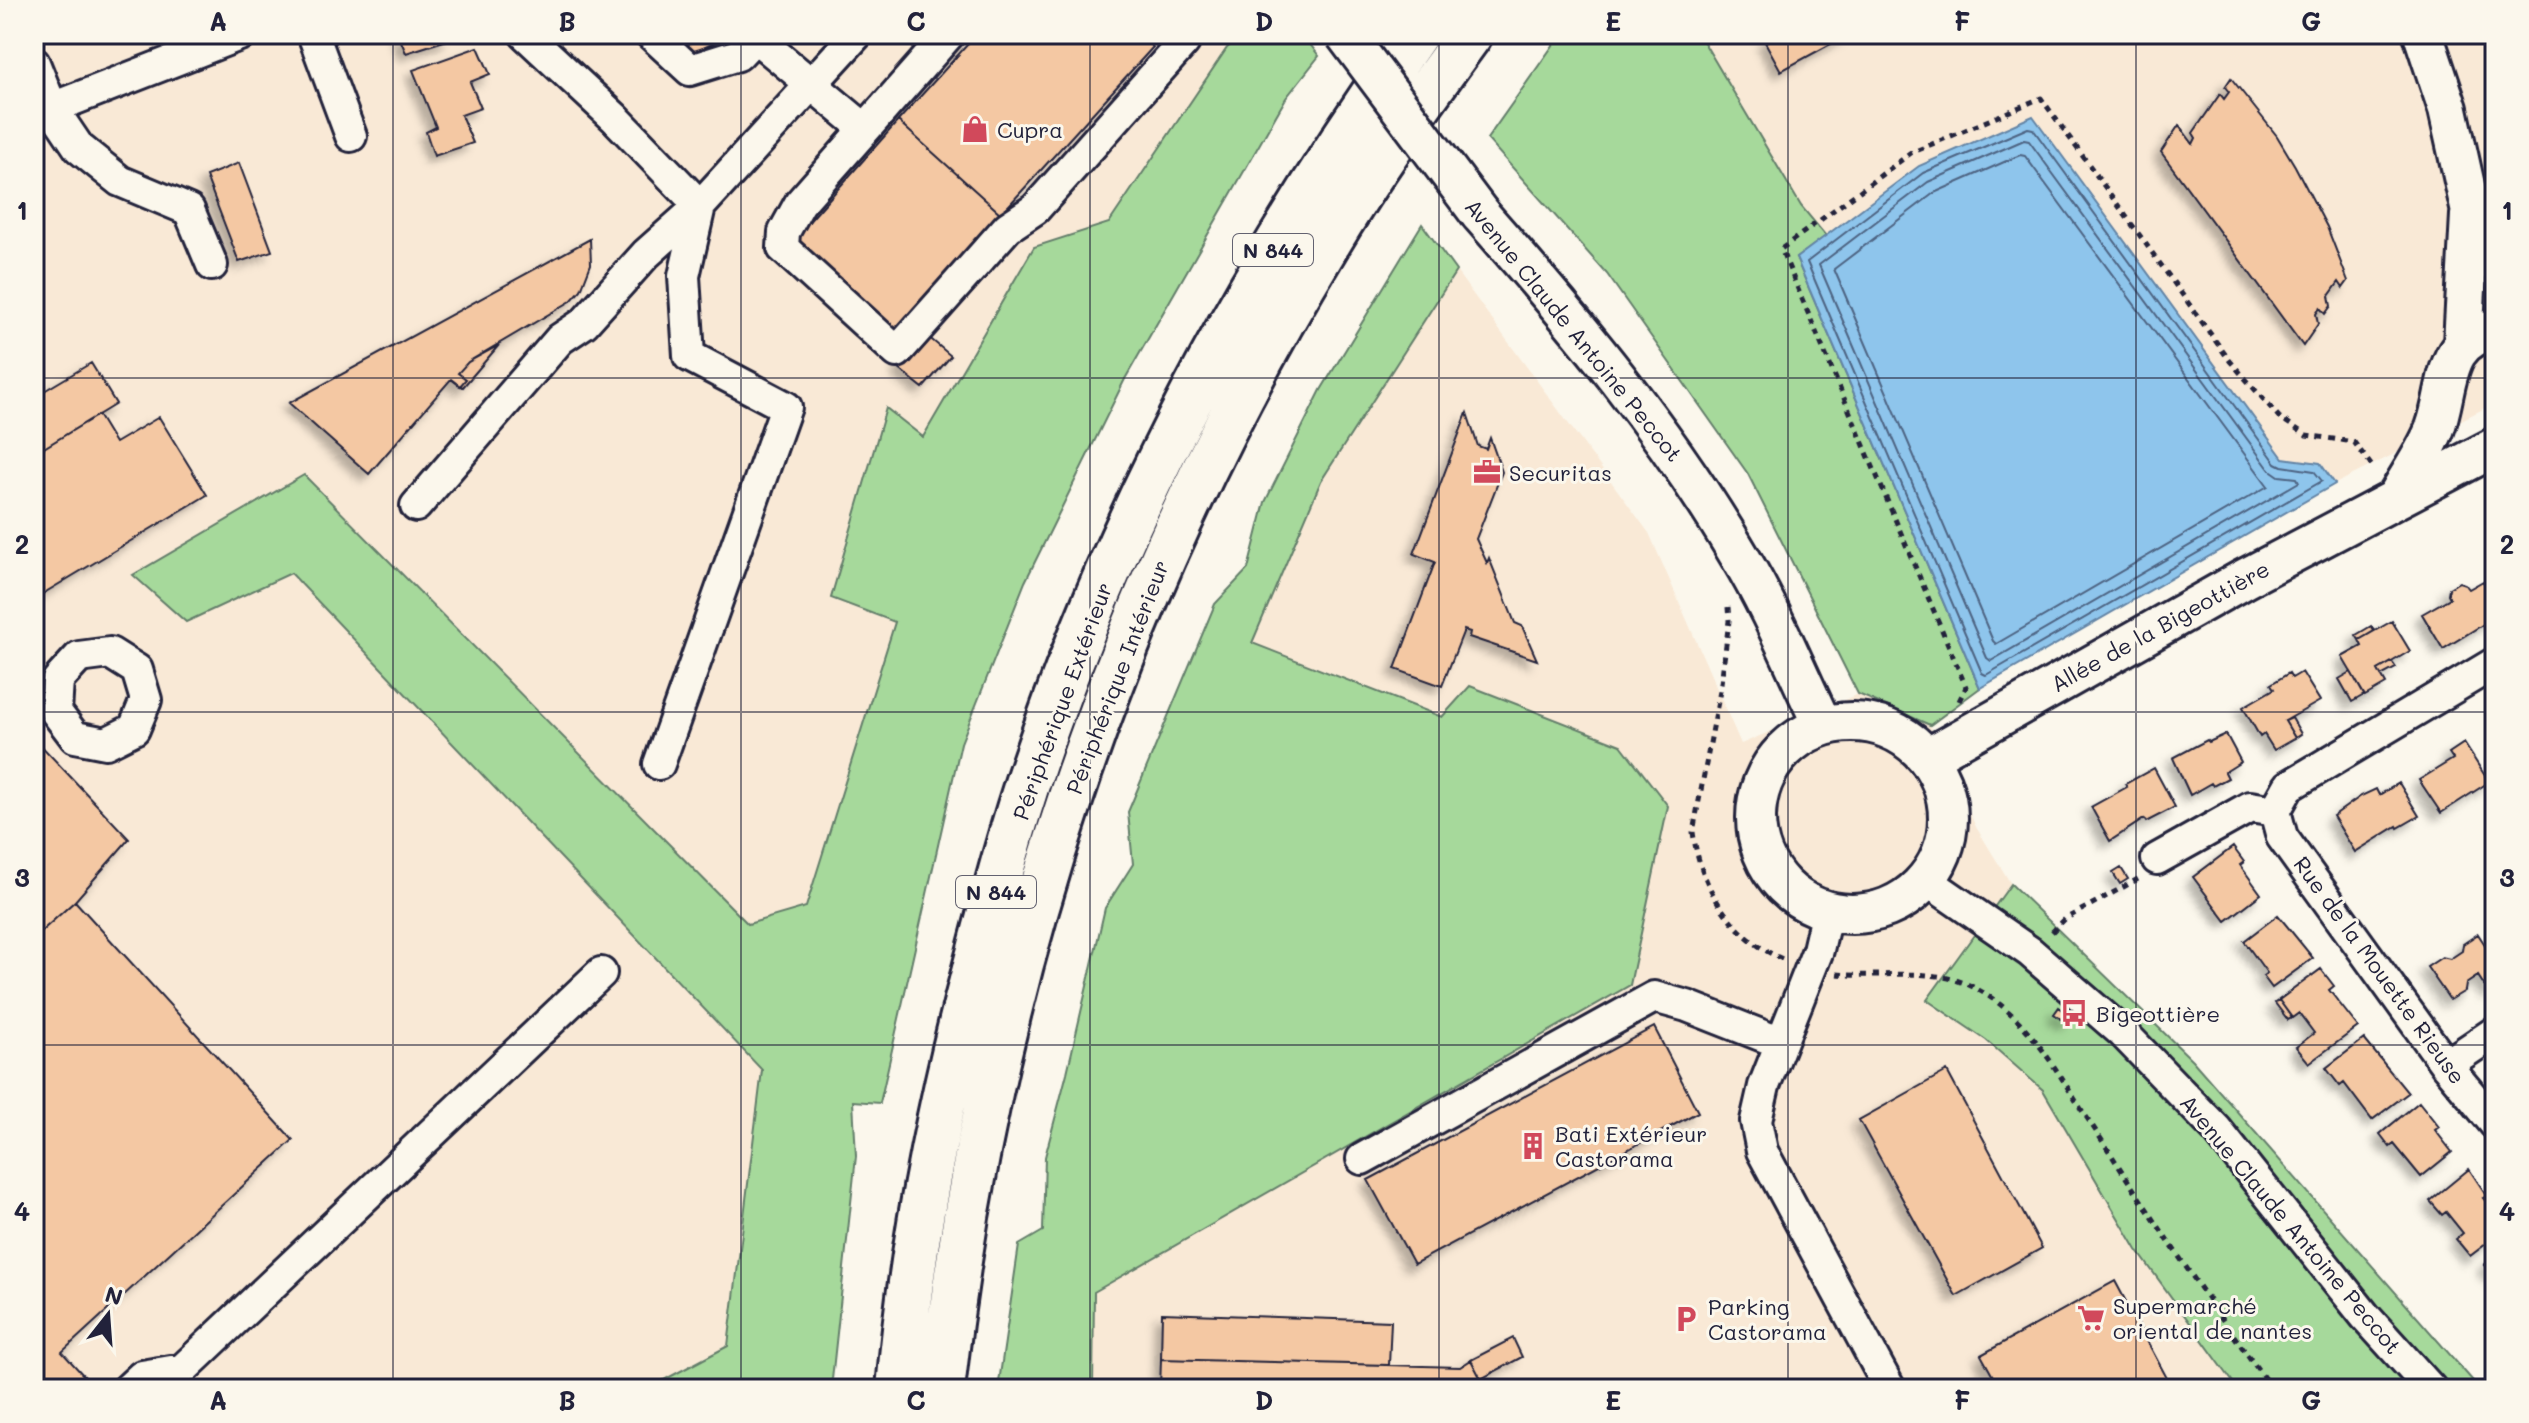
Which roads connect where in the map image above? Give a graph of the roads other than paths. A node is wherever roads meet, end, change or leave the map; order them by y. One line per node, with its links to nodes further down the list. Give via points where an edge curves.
1 (242, 34): 14 (street)
2 (313, 34): 16 (street)
3 (525, 34): 17 (street)
4 (651, 34): 13 (street, via 690,70 738,55 755,37)
5 (857, 34): 13 (street)
6 (949, 34): 15 (street)
7 (1175, 34): 15 (street, via 1184,42 1035,209 1008,227 897,352 783,248 784,232 800,203)
8 (1345, 34): 26 (main road, Avenue Claude Antoine Peccot, bridge, via 1480,214 1677,456 1742,560)
9 (1415, 34): 40 (highway, Périphérique Extérieur / N 844, via 1289,223 1222,340 1151,478 1075,651 1033,765 953,1053 923,1211)
10 (1470, 34): 41 (highway, Périphérique Intérieur / N 844, via 1381,159 1265,352 1184,510 1118,666 1050,856 1002,1034 973,1177)
11 (2423, 34): 18 (main road, via 2448,109)
12 (34, 63): 14 (street)
13 (810, 85): 15 (street); 17 (street)
14 (52, 108): 20 (street, via 79,148 120,181 189,210)
15 (865, 129)
16 (351, 136)
17 (700, 206): 24 (street, via 646,254 584,323 560,339); 28 (street, via 684,276 689,356 786,407)
18 (2470, 208): 19 (main road); 21 (main road)
19 (2495, 261)
20 (212, 265)
21 (2479, 337): 23 (main road, via 2452,358 2435,430)
22 (2495, 447): 23 (main road, Allée de la Bigeottière)
23 (2396, 499): 27 (main road, Allée de la Bigeottière)
24 (416, 506)
25 (2495, 663): 29 (street, via 2289,786)
26 (1823, 726): 27 (main road, via 1880,726 1906,738); 32 (main road, via 1792,742 1768,769 1756,802 1757,837 1770,870 1795,896)
27 (1927, 758): 31 (main road, via 1943,787 1948,819 1942,851)
28 (659, 764)
29 (2275, 811): 30 (street, via 2250,807); 36 (street, Rue de la Mouette Rieuse, via 2282,837)
30 (2157, 859)
31 (1926, 880): 32 (main road, via 1881,910); 43 (street, Avenue Claude Antoine Peccot, via 2030,952 2123,1033 2217,1130 2365,1316)
32 (1827, 911): 35 (street, via 1818,950)
33 (601, 973): 39 (street, via 183,1369)
34 (2495, 1032): 36 (street)
35 (1781, 1043): 38 (street, via 1654,997); 42 (street, via 1758,1107 1757,1135)
36 (2446, 1065): 37 (street, Rue de la Mouette Rieuse)
37 (2495, 1124)
38 (1362, 1159)
39 (135, 1382)
40 (899, 1389)
41 (942, 1389)
42 (1890, 1389)
43 (2431, 1389)

